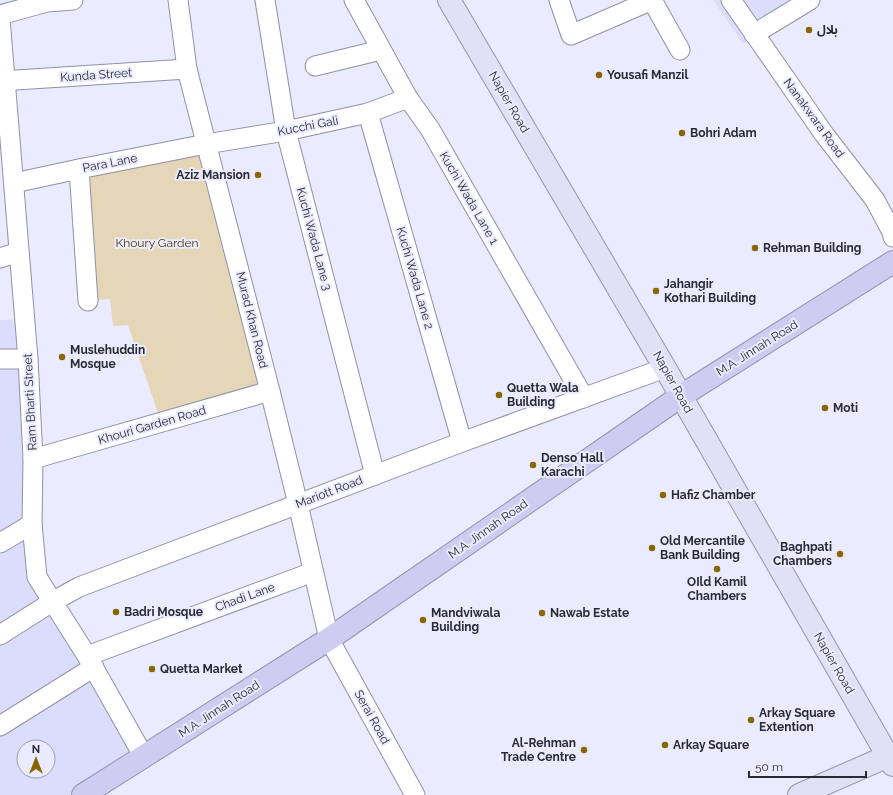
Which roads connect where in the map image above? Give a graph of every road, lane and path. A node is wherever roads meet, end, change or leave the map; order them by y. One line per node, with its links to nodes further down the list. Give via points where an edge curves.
1 (73, 0): 10 (street, via 47,2)
2 (178, 0): 16 (street, Murad Khan Road)
3 (265, 0): 20 (street, Kuchi Wada Lane 3)
4 (354, 0): 13 (street, Kuchi Wada Lane 1)
5 (449, 0): 31 (main road, Napier Road)
6 (559, 0): 7 (street, via 571,35)
7 (652, 0): 14 (street)
8 (731, 0): 12 (street, Nanakwara Road)
9 (810, 0): 12 (street)
10 (0, 15)
11 (0, 18): 17 (street, Ram Bharti Street)
12 (754, 34): 24 (street, Nanakwara Road, via 824,134 875,200)
13 (381, 50): 15 (street); 18 (street, Kuchi Wada Lane 1)
14 (680, 50)
15 (315, 66)
16 (187, 69): 17 (street, Kunda Street); 21 (street, Murad Khan Road)
17 (3, 81): 23 (street, Ram Bharti Street)
18 (408, 98): 19 (street, Kucchi Gali); 34 (street, Kuchi Wada Lane 1, via 430,129)
19 (368, 114): 20 (street, Kucchi Gali); 35 (street, Kuchi Wada Lane 2)
20 (286, 131): 21 (street, Kucchi Gali); 37 (street, Kuchi Wada Lane 3)
21 (206, 144): 22 (street, Para Lane); 32 (street, Murad Khan Road)
22 (79, 169): 23 (street, Para Lane); 28 (street)
23 (9, 180): 25 (street, Ram Bharti Street)
24 (893, 237)
25 (19, 252): 26 (street); 30 (street, Ram Bharti Street)
26 (0, 258)
27 (893, 262): 33 (highway, M.A. Jinnah Road)
28 (88, 301)
29 (0, 359): 30 (street)
30 (28, 359): 36 (street, Ram Bharti Street)
31 (665, 368): 33 (main road, Napier Road); 34 (street, Mariott Road)
32 (270, 392): 36 (street, Khouri Garden Road); 38 (street, Murad Khan Road)
33 (681, 396): 44 (highway, M.A. Jinnah Road); 48 (main road, Napier Road)
34 (584, 398): 35 (street, Mariott Road)
35 (462, 442): 37 (street, Mariott Road)
36 (33, 459): 39 (street, Ram Bharti Street)
37 (376, 475): 38 (street, Mariott Road)
38 (298, 504): 41 (street, Murad Khan Road); 42 (street, Mariott Road, via 79,587)
39 (32, 524): 40 (street); 42 (street, Ram Bharti Street, via 37,577)
40 (0, 543)
41 (313, 572): 44 (street, Murad Khan Road); 45 (street, Chadi Lane)
42 (52, 602): 43 (street, Mariott Road); 45 (street, Ram Bharti Street)
43 (0, 635)
44 (329, 639): 47 (highway, M.A. Jinnah Road); 49 (street, Serai Road)
45 (90, 662): 46 (street, Chadi Lane); 47 (street, Ram Bharti Street)
46 (0, 726)
47 (144, 757): 50 (highway, M.A. Jinnah Road)
48 (891, 758): 51 (main road)
49 (413, 794)
50 (83, 795)
51 (799, 795)

